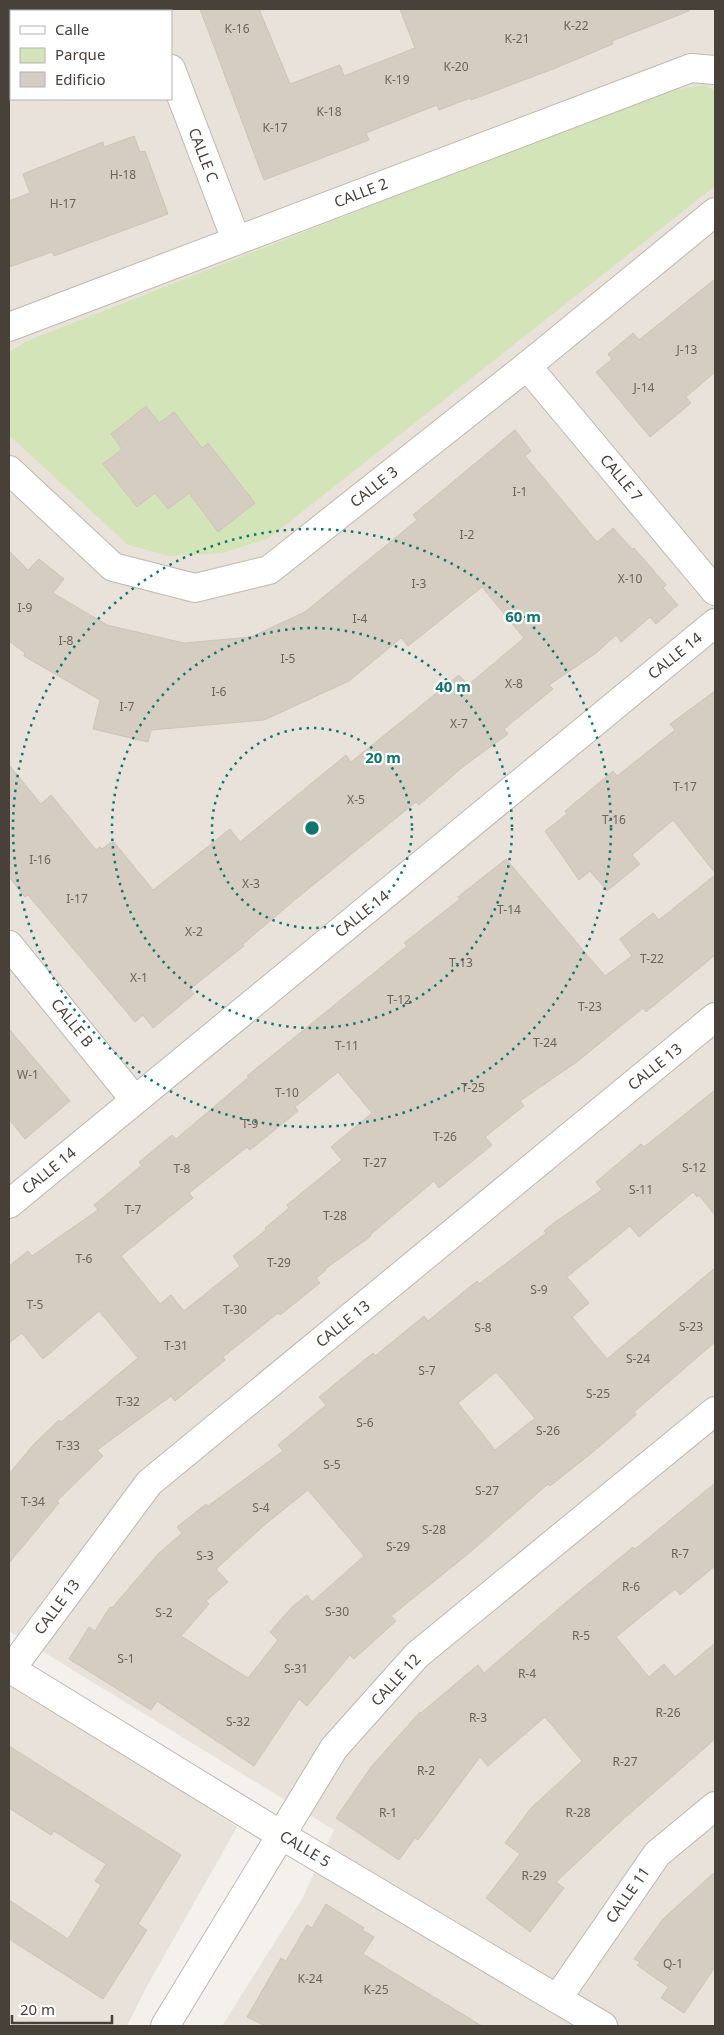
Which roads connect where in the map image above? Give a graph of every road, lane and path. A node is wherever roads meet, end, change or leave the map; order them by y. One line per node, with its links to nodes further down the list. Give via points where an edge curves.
1 (715, 70): 4 (street, CALLE 2, via 691,68)
2 (172, 72): 4 (street, CALLE C)
3 (715, 212): 6 (street, CALLE 3)
4 (236, 240): 5 (street, CALLE 2)
5 (9, 327)
6 (527, 366): 7 (street, CALLE 3, via 269,570 195,588 113,567); 8 (street, CALLE 7)
7 (9, 470)
8 (715, 591)
9 (715, 623): 12 (street, CALLE 14)
10 (9, 946): 12 (street, CALLE B)
11 (715, 1018): 15 (street, CALLE 13, via 149,1483)
12 (135, 1100): 13 (street, CALLE 14)
13 (9, 1204)
14 (715, 1410): 17 (street, CALLE 12, via 417,1655 334,1748)
15 (10, 1669): 17 (street, CALLE 5)
16 (715, 1806): 18 (street, CALLE 11, via 657,1854)
17 (281, 1835): 18 (street, CALLE 5); 19 (street, CALLE 12)
18 (556, 1999): 20 (street, CALLE 5)
19 (165, 2026)
20 (603, 2026)

